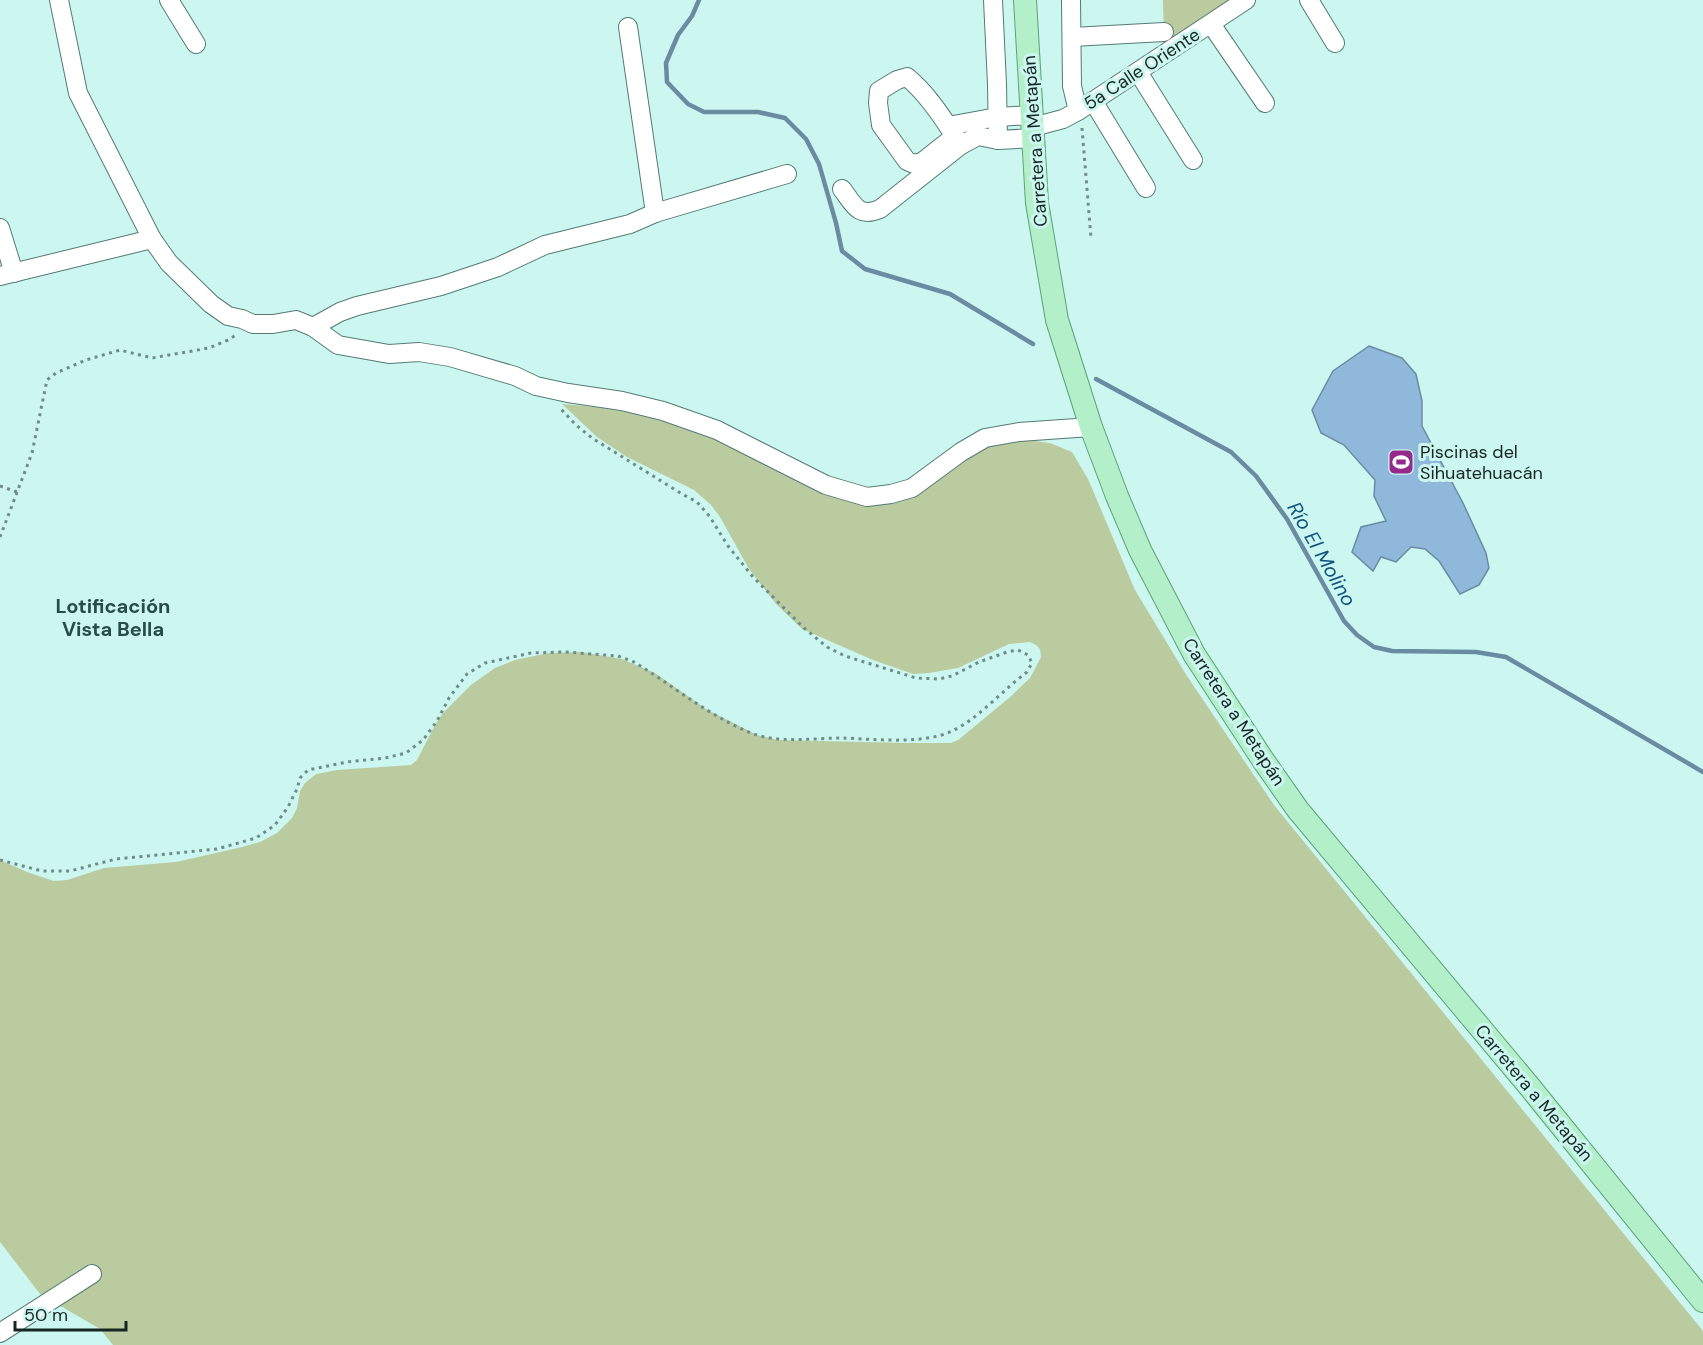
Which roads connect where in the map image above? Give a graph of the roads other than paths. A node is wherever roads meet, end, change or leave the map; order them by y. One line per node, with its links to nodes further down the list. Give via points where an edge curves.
1 (58, 0): 27 (street, via 78,93)
2 (170, 0): 13 (street)
3 (993, 0): 17 (street)
4 (1025, 0): 18 (main road, Carretera a Metapán)
5 (1071, 0): 11 (street)
6 (1246, 0): 8 (street, 5a Calle Oriente)
7 (1309, 0): 12 (street)
8 (1211, 24): 14 (street, 5a Calle Oriente); 15 (street)
9 (628, 27): 25 (street)
10 (1164, 32): 11 (street)
11 (1072, 37): 16 (street, via 1072,86)
12 (1335, 43)
13 (196, 44)
14 (1138, 72): 16 (street, 5a Calle Oriente); 21 (street)
15 (1265, 103)
16 (1086, 106): 18 (street, 5a Calle Oriente, via 1063,119); 23 (street)
17 (997, 117): 18 (street); 19 (street); 20 (street)
18 (1033, 127): 20 (street); 30 (main road, Carretera a Metapán, via 1037,203 1057,320)
19 (955, 136): 19 (street, via 907,77 879,91 881,125 908,161 922,162); 20 (street); 24 (street, via 880,209 869,214 858,210)
20 (998, 140)
21 (1193, 160)
22 (787, 174): 25 (street)
23 (1146, 188)
24 (842, 189)
25 (655, 213): 29 (street, via 630,224 545,245 498,267 441,286 357,306)
26 (0, 228): 28 (street)
27 (152, 239): 28 (street); 29 (street, via 170,263 228,316 253,324 296,320)
28 (7, 274)
29 (313, 327): 30 (street, via 338,345 389,354 419,352 450,357 541,387 663,411 717,430 826,485 867,497 912,488 985,438)
30 (1091, 427): 32 (main road, Carretera a Metapán, via 1140,549 1194,654 1298,810)
31 (92, 1274): 33 (street)
32 (1703, 1301)
33 (0, 1334)

